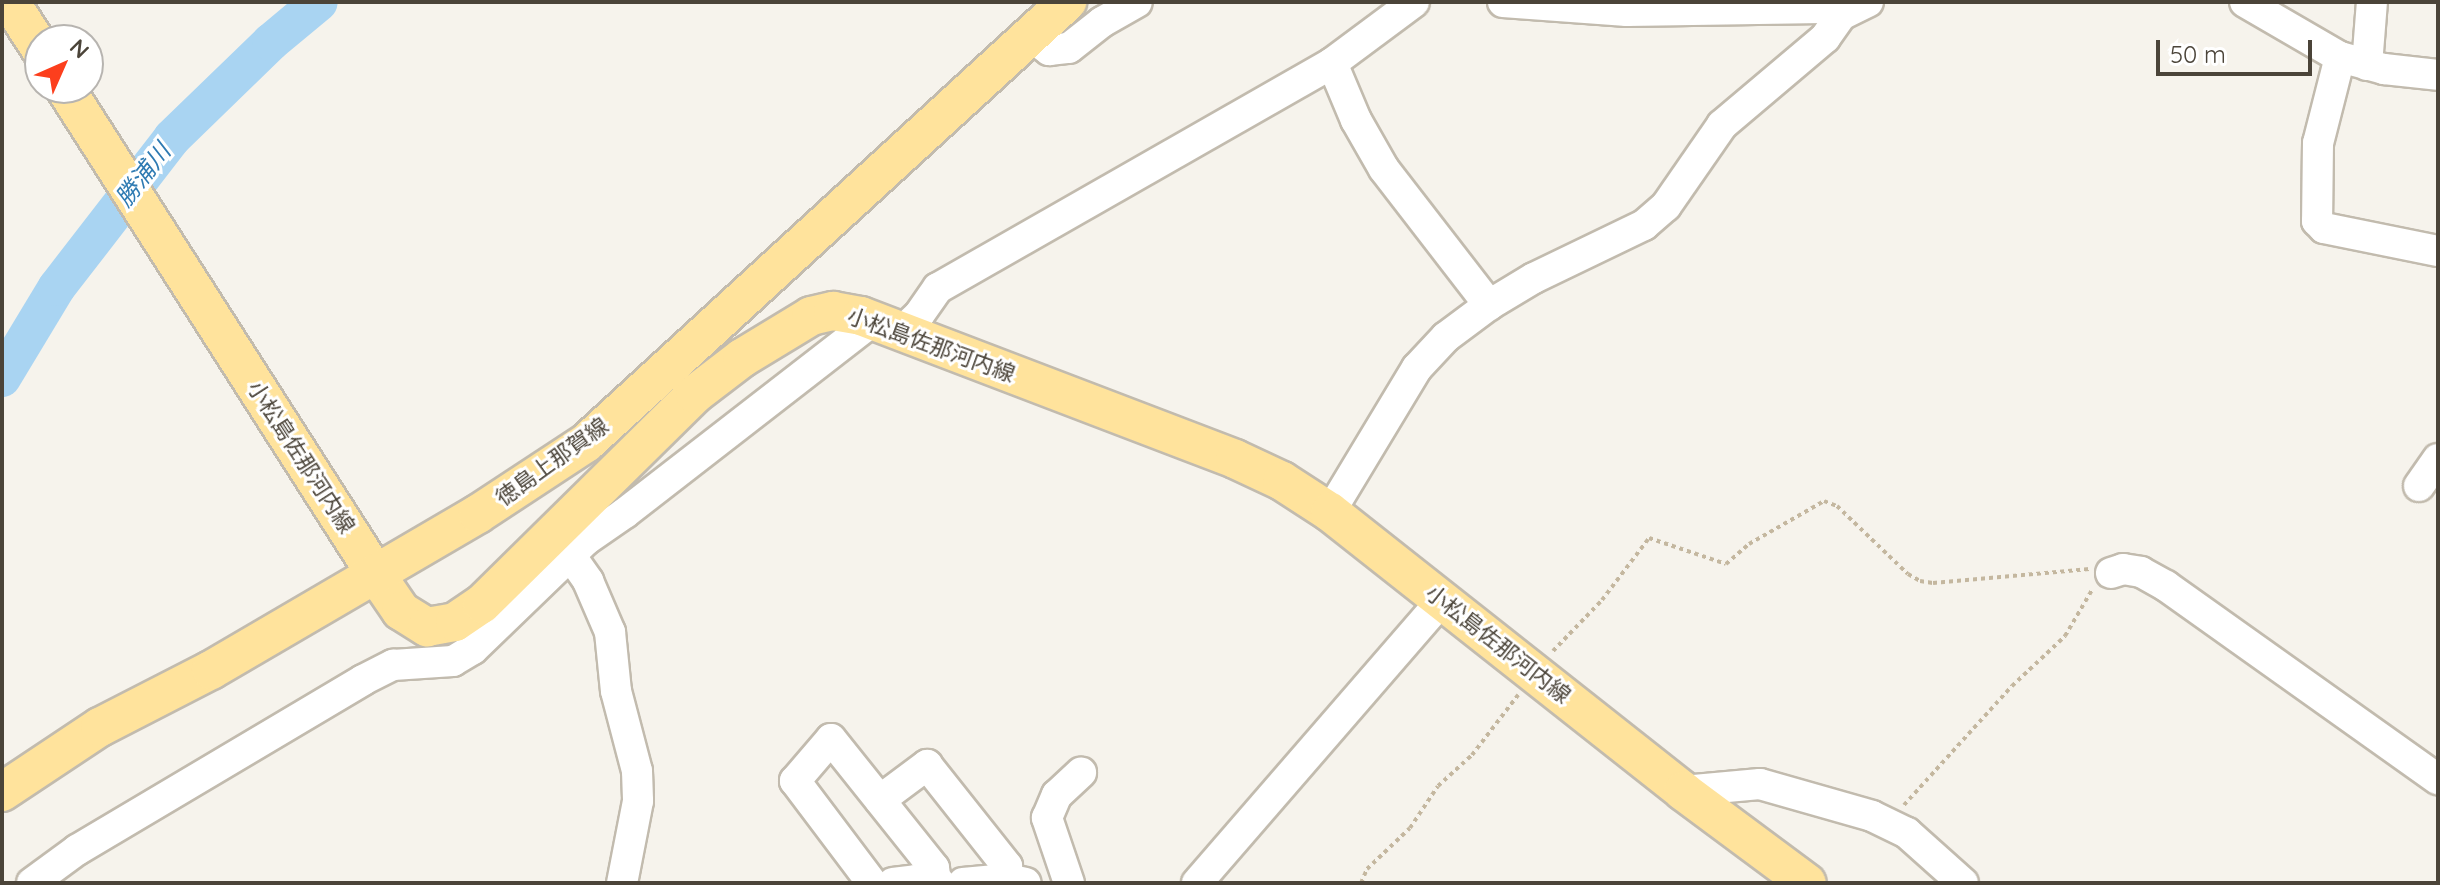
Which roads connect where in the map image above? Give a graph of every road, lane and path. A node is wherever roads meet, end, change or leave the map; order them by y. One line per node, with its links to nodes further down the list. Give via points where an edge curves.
1 (10, 2): 9 (main road)
2 (1067, 2): 10 (main road, 徳島上那賀線)
3 (1137, 2): 10 (street, via 1069,48 1049,50)
4 (1414, 2): 12 (street)
5 (1503, 2): 8 (street, via 1627,11)
6 (2245, 2): 11 (street)
7 (2372, 2): 11 (street)
8 (1855, 9): 16 (street, via 1722,125 1666,206 1644,225)
9 (24, 24)
10 (1030, 36): 22 (main road, 徳島上那賀線, via 586,443 524,486)
11 (2354, 61): 13 (street); 15 (street, via 2318,143 2317,221 2324,228)
12 (1332, 63): 16 (street, via 1384,169); 17 (street, via 938,288 919,315)
13 (2438, 75)
14 (75, 104): 22 (main road, 小松島佐那河内線)
15 (2438, 251)
16 (1489, 305): 20 (street, via 1446,337 1417,368)
17 (888, 326): 20 (main road, 小松島佐那河内線, via 1235,459); 21 (street); 22 (main road, 小松島佐那河内線, via 833,311 811,316 742,358 695,394 482,604 455,622 427,627 401,611)
18 (2438, 459): 19 (street)
19 (2419, 486)
20 (1330, 512): 24 (main road, 小松島佐那河内線)
21 (570, 555): 33 (street, via 473,649 453,661 393,665 363,680 77,850); 34 (street, via 610,632 616,691 637,771 638,801)
22 (375, 573): 29 (main road, 徳島上那賀線, via 211,670 100,727)
23 (2111, 573): 25 (path, via 2101,568 1920,581 1837,506 1824,501 1749,544 1726,564 1649,538); 27 (street, via 2141,572 2166,586); 31 (path, via 2093,587 2065,636 1918,785)
24 (1441, 601): 25 (main road, 小松島佐那河内線); 40 (street)
25 (1536, 673): 28 (main road, 小松島佐那河内線); 41 (path, via 1482,745 1438,786 1410,828 1367,869)
26 (1081, 773): 39 (street, via 1057,795 1047,818)
27 (2438, 779)
28 (1683, 791): 31 (street, via 1760,784); 42 (main road, 小松島佐那河内線)
29 (2, 792)
30 (880, 800): 32 (street, via 927,765); 35 (street, via 831,739 795,781); 37 (street, via 934,868)
31 (1890, 823): 43 (street)
32 (1017, 881): 38 (street)
33 (32, 883)
34 (622, 883)
35 (872, 883)
36 (893, 883): 37 (street)
37 (938, 883)
38 (963, 883)
39 (1068, 883)
40 (1197, 883)
41 (1361, 883)
42 (1807, 883)
43 (1963, 883)

